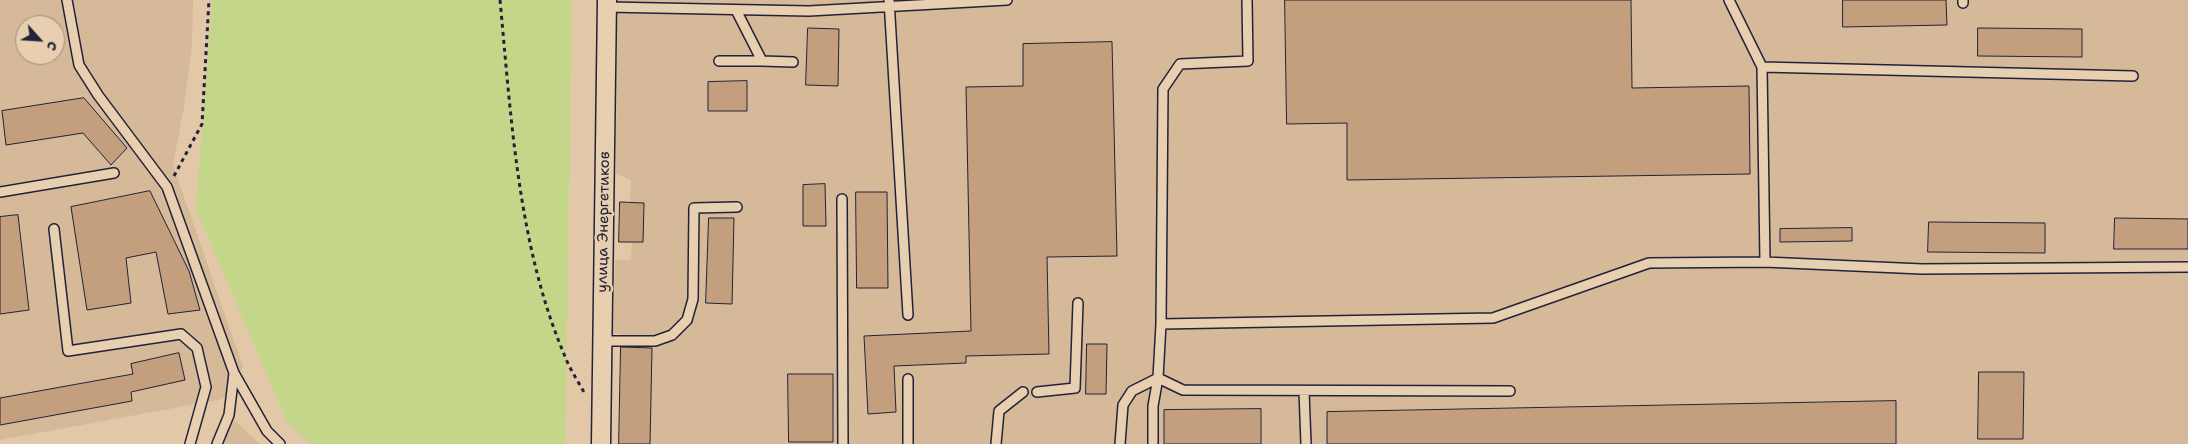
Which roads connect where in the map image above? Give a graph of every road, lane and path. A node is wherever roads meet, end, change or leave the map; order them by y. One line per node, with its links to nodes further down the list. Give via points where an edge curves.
1 (66, 0): 17 (lane, via 78,65)
2 (209, 0): 17 (path, via 202,124)
3 (500, 0): 35 (path, via 515,165 540,285 564,355)
4 (1007, 0): 8 (lane)
5 (1247, 0): 26 (lane, via 1248,61 1180,64 1163,89)
6 (1729, 0): 14 (lane)
7 (607, 3): 9 (lane); 27 (street, улица Энергетиков)
8 (889, 4): 10 (lane, via 809,11); 25 (lane)
9 (717, 5): 10 (lane)
10 (736, 10): 12 (lane)
11 (719, 61): 12 (lane)
12 (762, 61): 13 (lane)
13 (793, 62)
14 (1762, 67): 15 (lane); 22 (lane)
15 (2133, 76)
16 (114, 173): 18 (lane)
17 (168, 187): 28 (lane)
18 (0, 192)
19 (842, 199): 40 (lane)
20 (737, 207): 27 (lane, via 694,208 693,299 687,320 672,335 655,341)
21 (54, 229): 36 (lane, via 68,351 181,334 197,348 206,387)
22 (1765, 262): 23 (lane, via 1922,269); 26 (lane, via 1649,263 1492,318)
23 (2188, 267)
24 (1078, 303): 34 (lane, via 1075,388)
25 (908, 315)
26 (1161, 324): 29 (lane)
27 (602, 341): 39 (street, улица Энергетиков)
28 (234, 373): 37 (lane, via 229,415); 38 (lane, via 267,431)
29 (1158, 378): 31 (lane, via 1183,390); 43 (lane, via 1132,391 1123,405); 44 (lane, via 1153,406)
30 (908, 379): 41 (lane)
31 (1304, 391): 32 (lane); 45 (lane)
32 (1510, 391)
33 (1024, 392): 42 (lane, via 999,411)
34 (1037, 392)
35 (589, 401)
36 (190, 444)
37 (216, 444)
38 (280, 444)
39 (601, 444)
40 (843, 444)
41 (908, 444)
42 (996, 444)
43 (1120, 444)
44 (1153, 444)
45 (1306, 444)

